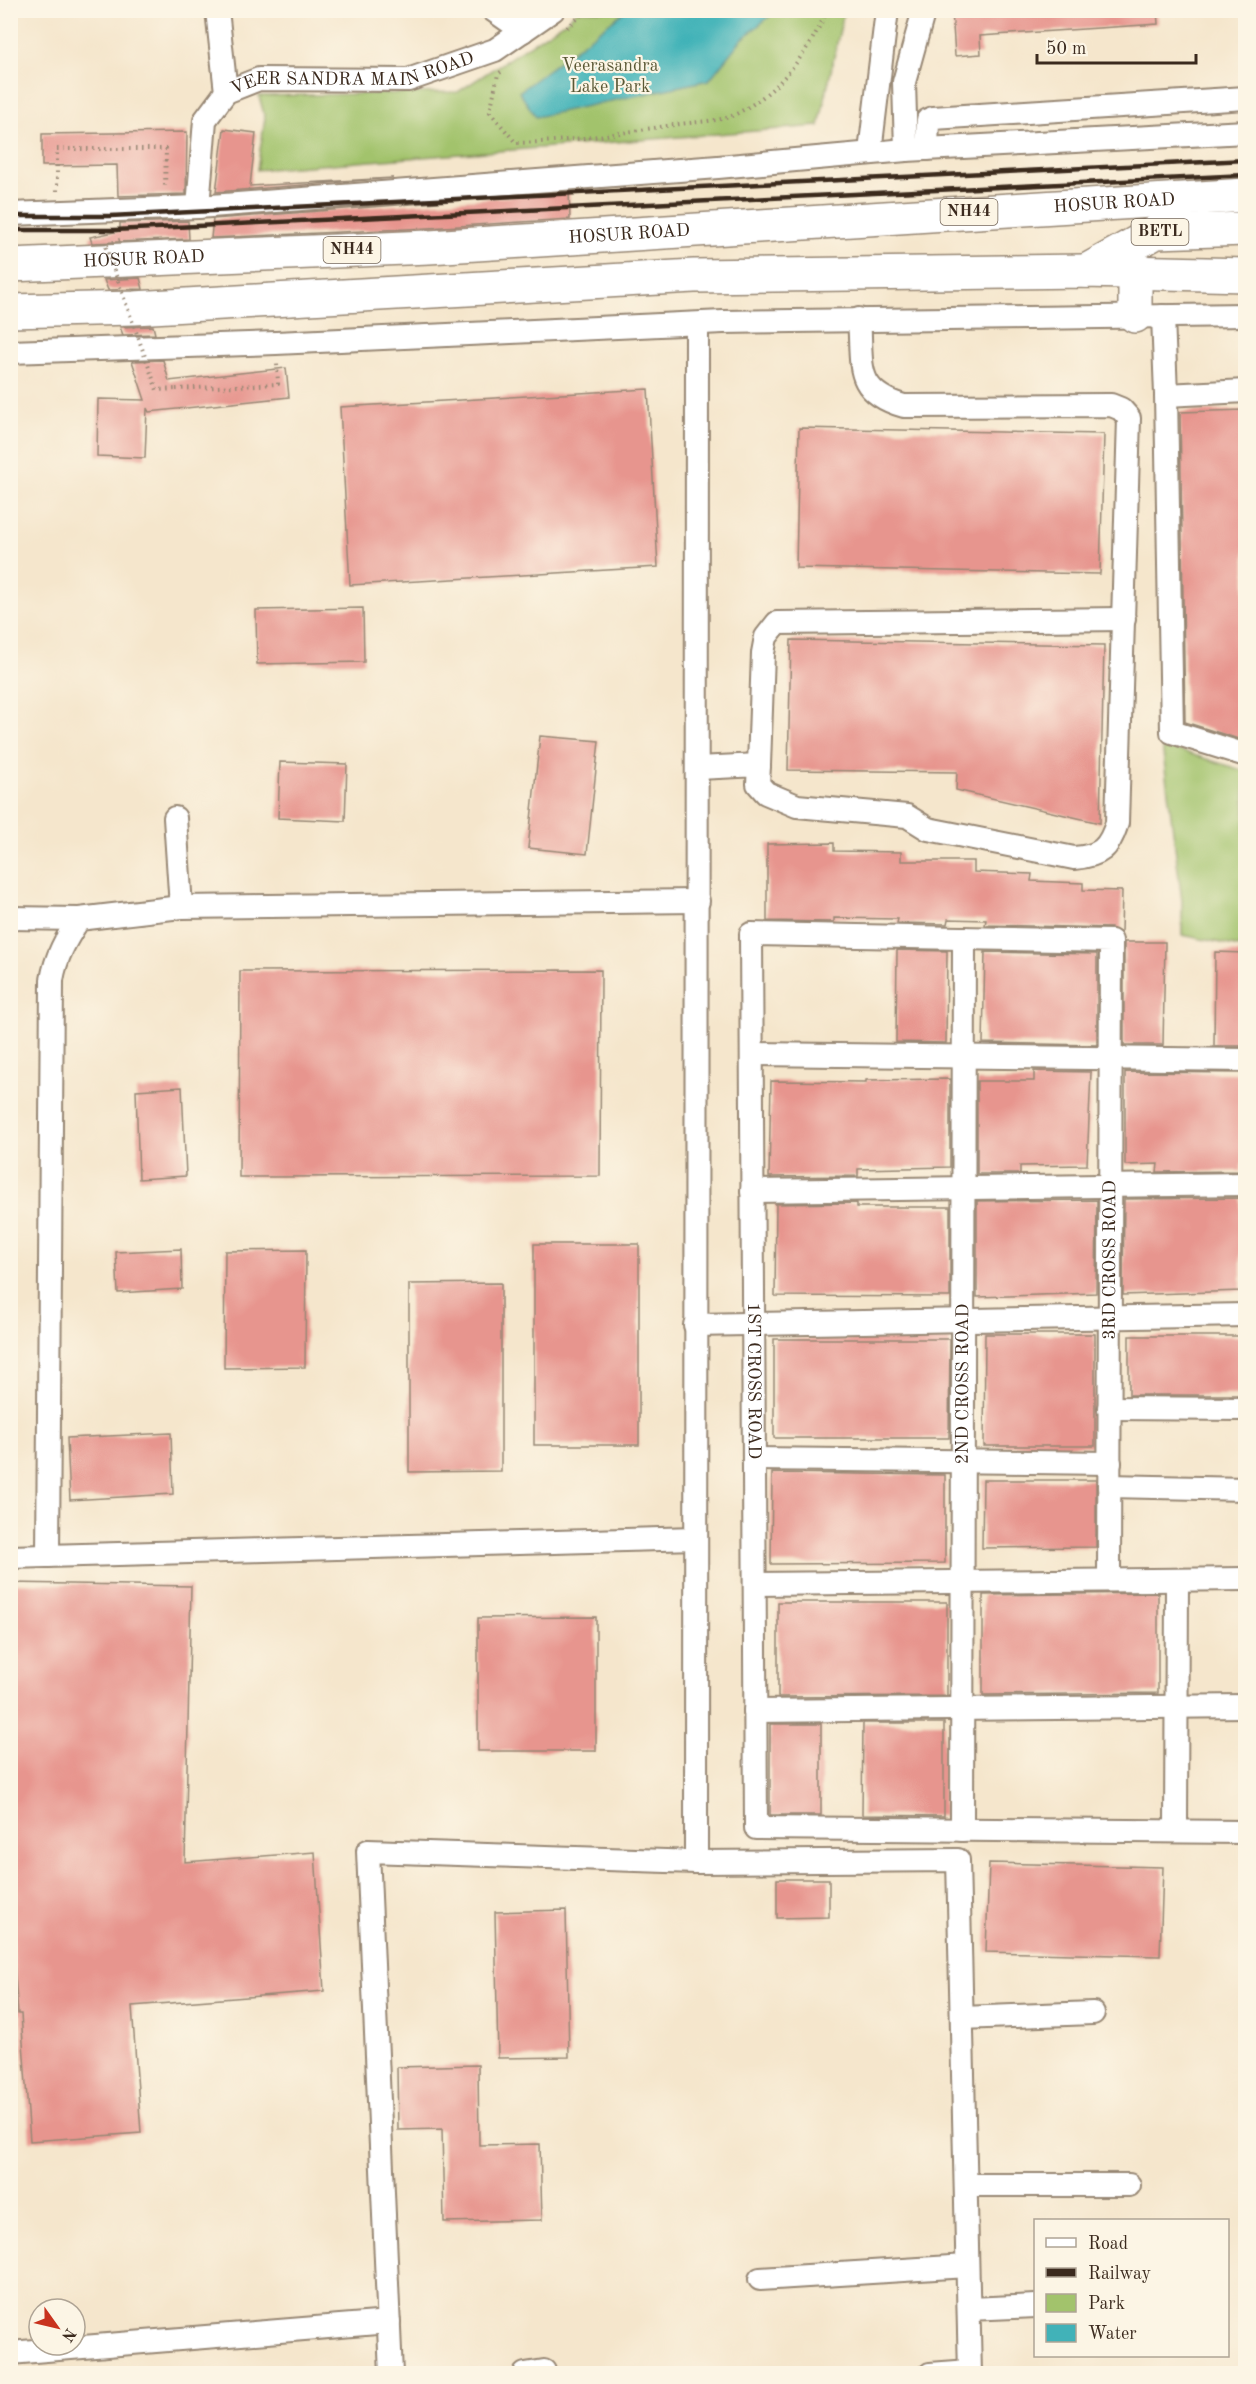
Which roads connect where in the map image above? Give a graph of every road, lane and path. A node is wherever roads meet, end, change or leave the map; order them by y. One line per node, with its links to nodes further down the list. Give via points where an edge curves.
1 (217, 10): 10 (street)
2 (493, 10): 8 (street)
3 (587, 10): 7 (path)
4 (827, 10): 9 (path, via 812,40 786,75 732,116 560,142 516,143 490,112 498,74)
5 (886, 10): 14 (street)
6 (924, 10): 13 (street, via 904,82)
7 (558, 20): 8 (street, VEER SANDRA MAIN ROAD)
8 (523, 31): 10 (street, VEER SANDRA MAIN ROAD, via 495,50 408,80 260,79)
9 (507, 67)
10 (226, 92): 17 (street, VEER SANDRA MAIN ROAD, via 205,120)
11 (1245, 98): 13 (street, via 933,118 928,120)
12 (1245, 132): 13 (street)
13 (916, 149): 14 (street)
14 (870, 152): 17 (street)
15 (165, 190): 18 (path, via 166,149 57,149)
16 (1245, 195): 21 (highway, HOSUR ROAD / NH44)
17 (198, 207): 18 (street)
18 (57, 213): 19 (street)
19 (10, 214)
20 (1245, 229): 24 (highway, BETL, via 1156,232)
21 (693, 230): 23 (highway, HOSUR ROAD / NH44, via 429,247); 27 (highway)
22 (120, 240): 34 (path, bridge, via 105,245 157,390)
23 (10, 265)
24 (1085, 271): 25 (highway); 27 (highway)
25 (1135, 273): 26 (highway); 30 (highway)
26 (1245, 275)
27 (694, 276): 28 (highway, via 146,308)
28 (10, 311)
29 (1245, 315): 30 (street)
30 (1149, 316): 31 (street); 36 (street)
31 (859, 319): 32 (street); 37 (street, via 862,376 868,387 887,401 904,406 1111,405 1129,418)
32 (697, 324): 33 (street); 40 (street)
33 (10, 352)
34 (278, 384)
35 (1245, 391): 36 (street)
36 (1166, 395): 38 (street, via 1172,732)
37 (1124, 619): 39 (street, via 777,623 766,637 763,653); 39 (street, via 1117,823 1101,852 1090,857 1074,858 928,829 907,816 797,806 766,793 758,784)
38 (1245, 755)
39 (759, 765): 40 (street)
40 (698, 768): 42 (street)
41 (175, 818): 43 (street)
42 (698, 901): 43 (street); 59 (street)
43 (181, 907): 45 (street)
44 (10, 918): 45 (street)
45 (79, 920): 68 (street, via 55,961 52,980)
46 (964, 938): 47 (street, 1ST CROSS ROAD, via 751,934); 48 (street, 2ND CROSS ROAD); 49 (street, 3RD CROSS ROAD, via 1111,941)
47 (752, 1054): 48 (street); 54 (street, 1ST CROSS ROAD)
48 (964, 1057): 49 (street); 53 (street, 2ND CROSS ROAD)
49 (1110, 1058): 50 (street); 52 (street, 3RD CROSS ROAD)
50 (1245, 1060)
51 (1245, 1184): 52 (street)
52 (1110, 1186): 53 (street); 56 (street, 3RD CROSS ROAD)
53 (963, 1188): 54 (street); 57 (street, 2ND CROSS ROAD)
54 (752, 1191): 58 (street, 1ST CROSS ROAD)
55 (1245, 1315): 56 (street)
56 (1110, 1317): 57 (street); 60 (street, 3RD CROSS ROAD)
57 (963, 1320): 58 (street); 63 (street, 2ND CROSS ROAD)
58 (753, 1324): 59 (street); 62 (street, 1ST CROSS ROAD)
59 (695, 1325): 67 (street)
60 (1109, 1408): 61 (street); 64 (street, 3RD CROSS ROAD)
61 (1245, 1409)
62 (754, 1459): 63 (street); 74 (street, 1ST CROSS ROAD)
63 (963, 1461): 64 (street); 73 (street, 2ND CROSS ROAD)
64 (1110, 1463): 65 (street, 3RD CROSS ROAD)
65 (1109, 1486): 66 (street); 71 (street, 3RD CROSS ROAD)
66 (1245, 1489)
67 (696, 1538): 68 (street); 82 (street)
68 (48, 1556): 69 (street)
69 (10, 1557)
70 (1245, 1579): 72 (street)
71 (1109, 1580): 72 (street); 73 (street)
72 (1177, 1580): 75 (street)
73 (963, 1582): 74 (street); 77 (street, 2ND CROSS ROAD)
74 (755, 1584): 78 (street, 1ST CROSS ROAD)
75 (1177, 1706): 76 (street); 77 (street); 80 (street)
76 (1245, 1706)
77 (963, 1709): 78 (street); 79 (street, 2ND CROSS ROAD)
78 (755, 1711): 79 (street, 1ST CROSS ROAD, via 756,1828)
79 (962, 1830): 80 (street)
80 (1176, 1831): 81 (street)
81 (1245, 1832)
82 (696, 1862): 84 (street, via 958,1860); 91 (street, via 368,1851)
83 (1093, 2013): 84 (street)
84 (962, 2018): 85 (street)
85 (966, 2185): 86 (street); 87 (street)
86 (1130, 2185)
87 (967, 2266): 88 (street); 90 (street)
88 (760, 2279)
89 (1034, 2306): 90 (street)
90 (969, 2309): 93 (street)
91 (389, 2322): 92 (street); 94 (street)
92 (10, 2353)
93 (970, 2372): 95 (street)
94 (391, 2373)
95 (930, 2373)

